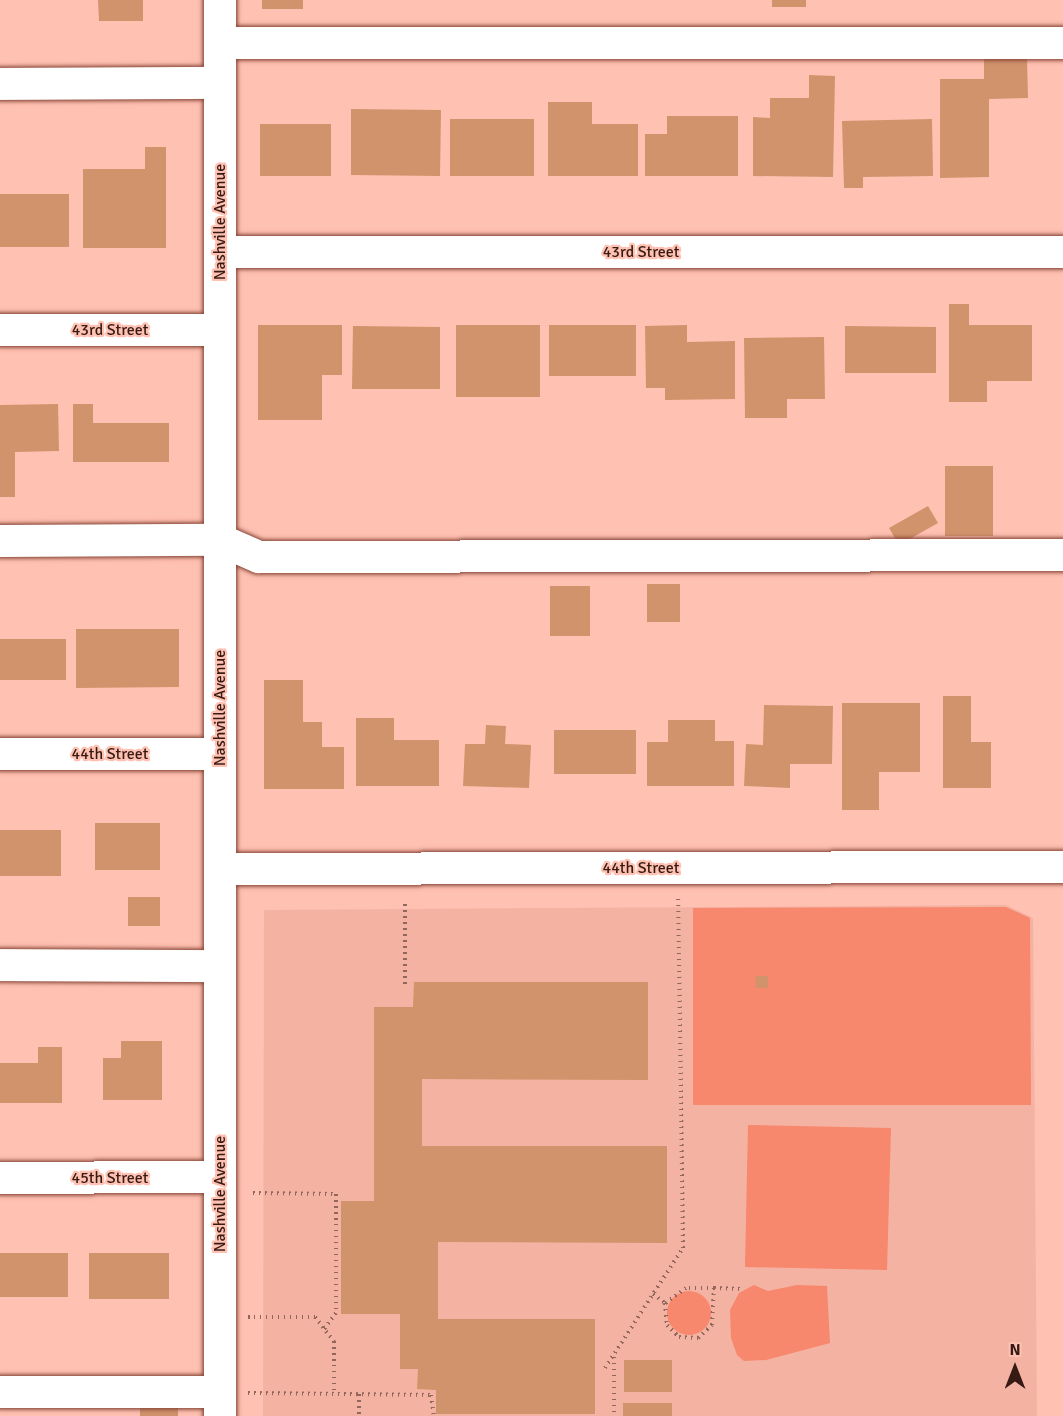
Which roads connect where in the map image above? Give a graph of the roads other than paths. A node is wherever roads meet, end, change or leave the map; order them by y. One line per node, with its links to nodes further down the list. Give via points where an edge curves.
1 (220, 0): 2 (street, Nashville Avenue)
2 (220, 43): 3 (street); 4 (street, Nashville Avenue)
3 (1063, 43)
4 (220, 83): 5 (street); 6 (street, Nashville Avenue)
5 (0, 84)
6 (220, 252): 7 (street, 43rd Street); 9 (street, Nashville Avenue)
7 (1063, 252)
8 (0, 330): 9 (street, 43rd Street)
9 (220, 330): 10 (street, Nashville Avenue)
10 (220, 540): 11 (street); 12 (street, via 259,557); 14 (street, Nashville Avenue)
11 (0, 541)
12 (1063, 555)
13 (0, 754): 14 (street, 44th Street)
14 (220, 754): 16 (street, Nashville Avenue)
15 (1063, 867): 16 (street, 44th Street)
16 (220, 869): 18 (street, Nashville Avenue)
17 (0, 965): 18 (street)
18 (220, 966): 19 (street, Nashville Avenue)
19 (220, 1177): 20 (street, 45th Street); 22 (street, Nashville Avenue)
20 (0, 1178)
21 (0, 1392): 22 (street)
22 (220, 1404)

